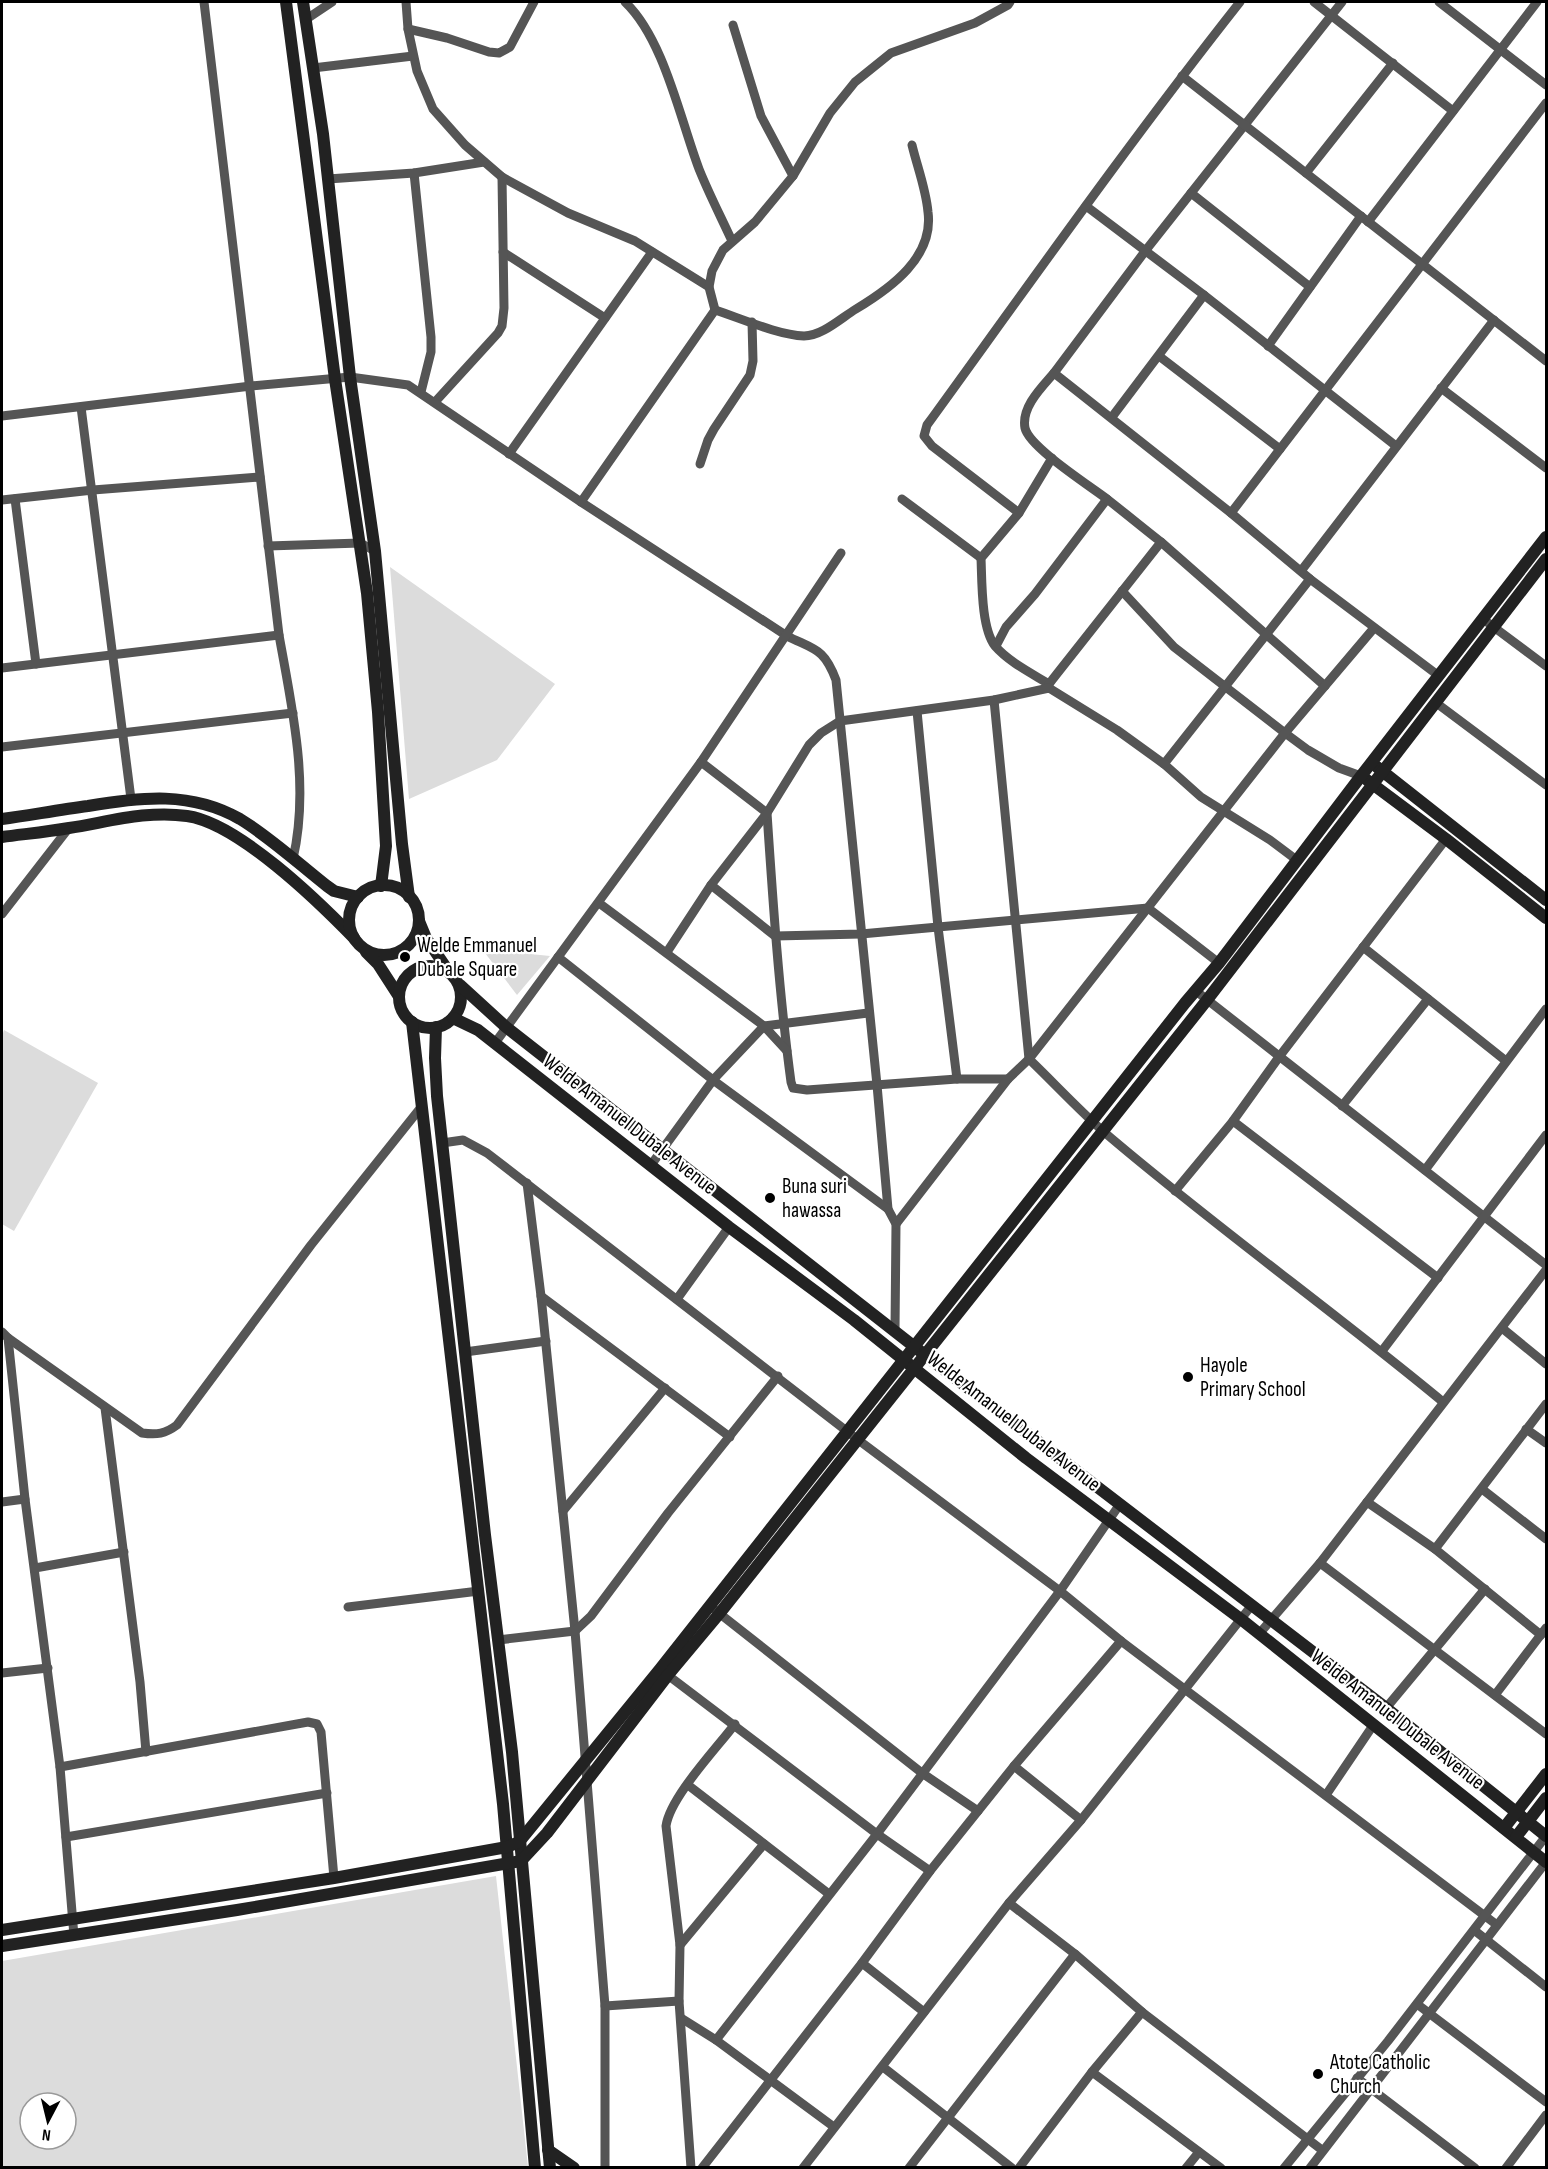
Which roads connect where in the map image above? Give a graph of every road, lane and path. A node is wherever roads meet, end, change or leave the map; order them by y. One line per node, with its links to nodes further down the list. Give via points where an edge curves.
1 (204, 2): 55 (street)
2 (286, 2): 54 (main road)
3 (303, 2): 15 (main road)
4 (332, 2): 15 (street)
5 (406, 2): 17 (street)
6 (534, 2): 17 (street, via 510,47 499,53)
7 (625, 2): 37 (street, via 635,11 654,44 700,171)
8 (1010, 2): 31 (street, via 975,23 891,53 855,82 830,113)
9 (1240, 2): 22 (street)
10 (1314, 2): 14 (street)
11 (1342, 2): 14 (street)
12 (1438, 2): 18 (street)
13 (1538, 2): 18 (street)
14 (1332, 15): 20 (street); 26 (street)
15 (305, 20): 21 (main road)
16 (733, 25): 31 (street, via 761,116)
17 (408, 29): 19 (street)
18 (1500, 50): 23 (street); 25 (street)
19 (413, 56): 21 (street); 28 (street, via 433,109)
20 (1393, 63): 25 (street); 30 (street)
21 (313, 68): 33 (main road)
22 (1182, 76): 26 (street); 35 (street)
23 (1546, 85)
24 (1546, 103): 41 (street)
25 (1453, 111): 36 (street)
26 (1245, 125): 30 (street); 34 (street)
27 (912, 145): 48 (street, via 928,212 928,235 906,272 872,299 815,334 803,336)
28 (484, 162): 29 (street); 32 (street)
29 (414, 173): 33 (street); 58 (street, via 431,337)
30 (1306, 173): 36 (street)
31 (793, 176): 37 (street, via 755,222)
32 (502, 177): 39 (street); 40 (street)
33 (328, 179): 53 (main road)
34 (1191, 193): 38 (street); 43 (street)
35 (1086, 206): 38 (street); 76 (street, via 925,431 924,436 932,446)
36 (1364, 219): 41 (street); 43 (street)
37 (732, 241): 42 (street, via 712,271)
38 (1146, 250): 44 (street); 52 (street)
39 (503, 252): 46 (street); 59 (street, via 502,326)
40 (652, 252): 42 (street); 46 (street)
41 (1423, 264): 47 (street); 57 (street)
42 (709, 287): 45 (street)
43 (1310, 287): 49 (street)
44 (1204, 295): 49 (street); 50 (street)
45 (716, 310): 48 (street); 75 (street)
46 (605, 318): 65 (street)
47 (1494, 320): 51 (street); 56 (street)
48 (752, 322): 67 (street, via 750,375 711,435)
49 (1268, 345): 57 (street)
50 (1159, 356): 62 (street); 64 (street)
51 (1546, 361)
52 (1054, 373): 62 (street); 66 (street, via 1032,399 1024,427 1028,436)
53 (350, 377): 54 (street); 58 (street, via 391,381); 82 (main road)
54 (335, 378): 55 (street); 80 (main road)
55 (251, 386): 60 (street); 69 (street)
56 (1441, 388): 63 (street); 68 (street)
57 (1325, 390): 63 (street); 64 (street)
58 (421, 392): 59 (street)
59 (435, 402): 65 (street)
60 (81, 407): 61 (street); 70 (street)
61 (2, 416)
62 (1112, 417): 77 (street)
63 (1396, 446): 86 (street)
64 (1280, 449): 77 (street)
65 (509, 454): 75 (street)
66 (1052, 458): 73 (street); 76 (street)
67 (700, 464)
68 (1546, 468)
69 (260, 477): 70 (street); 81 (street)
70 (93, 490): 71 (street); 96 (street)
71 (15, 499): 74 (street); 97 (street)
72 (902, 499): 84 (street)
73 (1107, 499): 79 (street); 95 (street, via 1006,627)
74 (2, 500)
75 (581, 502): 94 (street)
76 (1019, 513): 84 (street)
77 (1231, 513): 86 (street)
78 (1546, 537): 89 (main road)
79 (1161, 542): 88 (street); 92 (street)
80 (360, 543): 81 (street); 82 (street); 131 (main road, via 368,593 386,837)
81 (268, 546): 93 (street)
82 (375, 551): 134 (main road)
83 (841, 553): 94 (street)
84 (981, 558): 95 (street, via 985,618)
85 (1546, 559): 91 (main road)
86 (1301, 571): 87 (street)
87 (1310, 579): 90 (street); 92 (street)
88 (1122, 591): 101 (street); 102 (street, via 1174,647)
89 (1483, 619): 91 (street); 100 (main road)
90 (1374, 628): 100 (street); 103 (street)
91 (1493, 628): 98 (street); 105 (main road)
92 (1267, 634): 102 (street); 103 (street)
93 (279, 635): 96 (street); 107 (street)
94 (787, 636): 108 (street, via 822,654 830,665 836,680); 112 (street)
95 (996, 646): 101 (street)
96 (112, 656): 97 (street); 109 (street)
97 (36, 664): 99 (street)
98 (1546, 666)
99 (2, 668)
100 (1439, 676): 113 (main road)
101 (1049, 686): 104 (street); 114 (street)
102 (1224, 686): 110 (street); 114 (street)
103 (1325, 686): 110 (street)
104 (994, 700): 106 (street); 139 (street)
105 (1435, 702): 115 (main road); 118 (street)
106 (917, 711): 108 (street); 141 (street)
107 (293, 713): 109 (street); 128 (street, via 301,802)
108 (840, 721): 121 (street, via 809,745); 142 (street)
109 (124, 733): 111 (street); 120 (street)
110 (1285, 733): 116 (street, via 1339,768); 122 (street)
111 (2, 747)
112 (701, 762): 121 (street); 135 (street)
113 (1371, 763): 115 (main road); 116 (main road)
114 (1164, 764): 122 (street)
115 (1382, 771): 117 (main road); 132 (main road)
116 (1361, 776): 117 (main road); 129 (main road)
117 (1372, 783): 127 (main road); 155 (main road)
118 (1546, 785)
119 (146, 798): 120 (main road); 123 (main road); 128 (main road, via 169,797 218,809 248,825)
120 (131, 799): 124 (main road)
121 (766, 813): 130 (street); 143 (street)
122 (1224, 813): 129 (street); 136 (street)
123 (149, 815): 125 (main road); 144 (main road, via 188,816 227,831 320,904)
124 (2, 819)
125 (68, 828): 126 (main road); 137 (street)
126 (2, 837)
127 (1446, 839): 138 (main road); 145 (street)
128 (292, 859): 133 (main road, via 334,891)
129 (1298, 861): 149 (main road)
130 (711, 885): 143 (street); 147 (street)
131 (381, 886): 133 (main road); 134 (main road, via 399,889)
132 (1544, 894)
133 (358, 897): 144 (main road, via 349,915)
134 (409, 897): 140 (main road)
135 (599, 903): 147 (street); 148 (street)
136 (1148, 908): 139 (street); 149 (street); 167 (street)
137 (2, 914)
138 (1546, 918)
139 (1014, 919): 141 (street); 167 (street)
140 (419, 920): 146 (main road, via 414,938 401,951 382,955); 150 (main road)
141 (938, 927): 142 (street); 169 (street)
142 (861, 934): 143 (street); 157 (street)
143 (775, 936): 160 (street)
144 (354, 938): 146 (main road)
145 (1363, 947): 154 (street); 166 (street)
146 (363, 949): 153 (main road)
147 (668, 952): 161 (street)
148 (558, 957): 163 (street); 171 (street)
149 (1219, 963): 152 (main road)
150 (447, 969): 151 (main road); 153 (main road, via 421,966 409,972)
151 (460, 986): 158 (main road, via 462,997); 163 (main road)
152 (1196, 991): 155 (street); 175 (main road)
153 (398, 995): 159 (main road, via 400,1008)
154 (1428, 999): 168 (street); 174 (street)
155 (1207, 1000): 166 (street); 177 (main road)
156 (1546, 1009): 168 (street)
157 (868, 1013): 160 (street); 172 (street)
158 (453, 1018): 162 (main road); 164 (main road, Welde Amanuel Dubale Avenue)
159 (412, 1023): 162 (main road); 173 (main road)
160 (783, 1023): 161 (street); 165 (street)
161 (765, 1026): 165 (street); 171 (street)
162 (436, 1027): 179 (main road)
163 (506, 1027): 164 (street); 180 (main road)
164 (495, 1043): 181 (main road, Welde Amanuel Dubale Avenue)
165 (787, 1051): 172 (street, via 793,1088)
166 (1279, 1057): 174 (street); 176 (street)
167 (1029, 1059): 170 (street); 175 (street)
168 (1506, 1061): 182 (street)
169 (957, 1079): 170 (street); 172 (street)
170 (1008, 1079): 187 (street)
171 (713, 1080): 180 (street); 185 (street)
172 (877, 1085): 185 (street)
173 (422, 1106): 209 (street, via 318,1236 177,1425 155,1435 142,1433); 227 (main road)
174 (1342, 1106): 182 (street)
175 (1093, 1121): 177 (street); 200 (main road)
176 (1233, 1121): 184 (street); 193 (street)
177 (1102, 1130): 184 (street); 200 (main road)
178 (1546, 1135): 186 (street)
179 (442, 1143): 183 (street, via 463,1140 473,1144); 202 (main road)
180 (663, 1149): 181 (street); 189 (main road)
181 (651, 1164): 188 (main road, Welde Amanuel Dubale Avenue)
182 (1425, 1170): 186 (street)
183 (527, 1183): 194 (street); 195 (street)
184 (1175, 1191): 201 (street)
185 (888, 1209): 187 (street)
186 (1485, 1217): 190 (street); 193 (street)
187 (896, 1224): 197 (street)
188 (729, 1227): 192 (main road, Welde Amanuel Dubale Avenue); 195 (street)
189 (805, 1261): 192 (main road); 197 (main road)
190 (1546, 1264)
191 (1546, 1269): 196 (street)
192 (793, 1274): 204 (main road, Welde Amanuel Dubale Avenue)
193 (1438, 1278): 201 (street)
194 (541, 1296): 199 (street); 206 (street)
195 (677, 1299): 205 (street)
196 (1502, 1328): 203 (street); 207 (street)
197 (895, 1331): 200 (main road)
198 (5, 1335): 209 (street); 215 (street)
199 (546, 1341): 202 (street); 219 (street)
200 (920, 1351): 204 (main road); 218 (main road)
201 (1382, 1351): 207 (street)
202 (465, 1352): 237 (main road)
203 (1546, 1364)
204 (909, 1365): 211 (main road); 220 (main road, Welde Amanuel Dubale Avenue)
205 (778, 1376): 211 (street); 212 (street)
206 (664, 1388): 212 (street); 219 (street)
207 (1443, 1402): 217 (street)
208 (1546, 1404): 210 (street)
209 (105, 1408): 223 (street)
210 (1526, 1429): 213 (street); 214 (street)
211 (853, 1435): 228 (street); 231 (main road)
212 (730, 1437): 234 (street, via 602,1603)
213 (1546, 1443)
214 (1482, 1489): 221 (street); 222 (street)
215 (25, 1499): 216 (street); 225 (street)
216 (2, 1502)
217 (1367, 1502): 222 (street); 224 (street)
218 (1120, 1504): 220 (street); 229 (main road)
219 (563, 1512): 234 (street)
220 (1110, 1519): 228 (street); 233 (main road, Welde Amanuel Dubale Avenue)
221 (1546, 1539)
222 (1435, 1549): 226 (street)
223 (124, 1552): 225 (street); 249 (street)
224 (1320, 1563): 232 (street); 239 (street)
225 (35, 1568): 240 (street)
226 (1485, 1589): 235 (street); 239 (street)
227 (479, 1591): 230 (street); 269 (main road)
228 (1060, 1591): 238 (street); 253 (street)
229 (1252, 1605): 232 (main road); 233 (street)
230 (348, 1607)
231 (715, 1610): 241 (main road); 253 (street)
232 (1271, 1619): 236 (street); 245 (main road)
233 (1242, 1620): 236 (main road, Welde Amanuel Dubale Avenue); 243 (street)
234 (575, 1631): 237 (street); 250 (street)
235 (1544, 1632): 244 (street)
236 (1259, 1634): 247 (main road, Welde Amanuel Dubale Avenue)
237 (498, 1640): 269 (main road, via 512,1752)
238 (1121, 1641): 243 (street); 251 (street)
239 (1434, 1648): 244 (street); 245 (street)
240 (48, 1668): 242 (street); 252 (street)
241 (664, 1672): 246 (street); 250 (main road); 255 (main road)
242 (2, 1673)
243 (1185, 1688): 258 (street); 262 (street)
244 (1495, 1695): 248 (street)
245 (1386, 1708): 261 (main road)
246 (735, 1724): 256 (street); 265 (street)
247 (1374, 1725): 258 (street); 264 (main road, Welde Amanuel Dubale Avenue)
248 (1546, 1734)
249 (146, 1752): 252 (street); 257 (street, via 308,1722 317,1724)
250 (586, 1761): 255 (street); 269 (main road)
251 (1014, 1766): 260 (street); 262 (street)
252 (60, 1767): 267 (street)
253 (922, 1773): 260 (street); 265 (street)
254 (1546, 1774): 261 (main road)
255 (587, 1779): 272 (main road, via 547,1833); 292 (street)
256 (688, 1785): 270 (street); 285 (street, via 666,1826)
257 (327, 1793): 267 (street); 275 (street)
258 (1326, 1795): 278 (street)
259 (1546, 1798): 263 (main road)
260 (978, 1811): 274 (street)
261 (1517, 1812): 263 (main road); 264 (main road)
262 (1081, 1820): 277 (street)
263 (1529, 1822): 266 (main road); 268 (main road)
264 (1504, 1828): 268 (main road, Welde Amanuel Dubale Avenue)
265 (877, 1834): 274 (street); 276 (street)
266 (1546, 1836): 271 (street)
267 (66, 1837): 279 (street)
268 (1516, 1837): 271 (main road, Welde Amanuel Dubale Avenue)
269 (513, 1844): 272 (main road); 275 (main road)
270 (764, 1844): 276 (street); 285 (street)
271 (1534, 1852): 273 (main road, Welde Amanuel Dubale Avenue); 278 (street)
272 (515, 1862): 283 (main road); 308 (main road); 311 (main road)
273 (1546, 1862): 280 (street)
274 (930, 1871): 288 (street)
275 (334, 1878): 279 (main road)
276 (829, 1893): 297 (street)
277 (1009, 1903): 287 (street); 293 (street)
278 (1484, 1917): 280 (street); 282 (street)
279 (72, 1920): 281 (main road); 283 (street)
280 (1497, 1925): 284 (street)
281 (2, 1930)
282 (1474, 1930): 284 (street); 291 (street)
283 (74, 1936): 286 (main road)
284 (1485, 1940): 289 (street); 295 (street)
285 (680, 1945): 290 (street)
286 (2, 1946)
287 (1075, 1954): 294 (street); 305 (street)
288 (862, 1963): 293 (street); 301 (street)
289 (1546, 1987)
290 (679, 2001): 292 (street); 296 (street)
291 (1417, 2004): 295 (street); 300 (street)
292 (605, 2006): 314 (street)
293 (924, 2012): 298 (street)
294 (1142, 2012): 299 (street); 307 (street)
295 (1430, 2014): 302 (street); 303 (street)
296 (681, 2018): 297 (street); 315 (street)
297 (716, 2040): 301 (street)
298 (883, 2067): 305 (street); 306 (street)
299 (1092, 2072): 310 (street); 320 (street)
300 (1357, 2078): 302 (street); 307 (street)
301 (771, 2080): 306 (street); 316 (street)
302 (1370, 2089): 309 (street); 325 (street)
303 (1546, 2102)
304 (1546, 2115): 326 (street)
305 (947, 2117): 318 (street); 319 (street)
306 (834, 2127): 317 (street)
307 (1307, 2138): 309 (street); 323 (street)
308 (548, 2150): 312 (main road); 313 (main road)
309 (1323, 2150): 324 (street)
310 (1199, 2152): 321 (street); 322 (street)
311 (535, 2168)
312 (550, 2168)
313 (574, 2168)
314 (604, 2168)
315 (691, 2168)
316 (702, 2168)
317 (803, 2168)
318 (909, 2168)
319 (1012, 2168)
320 (1019, 2168)
321 (1186, 2168)
322 (1221, 2168)
323 (1284, 2168)
324 (1310, 2168)
325 (1474, 2168)
326 (1506, 2168)

